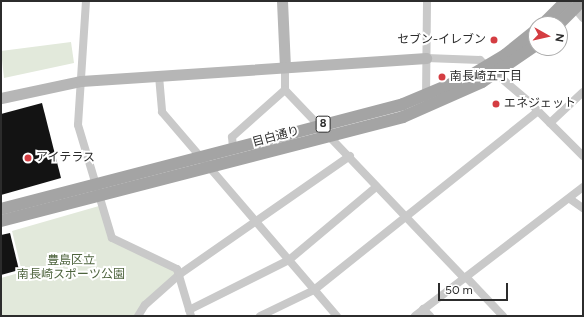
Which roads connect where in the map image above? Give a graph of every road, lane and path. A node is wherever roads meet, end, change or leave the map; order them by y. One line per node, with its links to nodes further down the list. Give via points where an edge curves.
1 (86, 1): 13 (street)
2 (282, 1): 10 (street)
3 (427, 1): 9 (street)
4 (575, 6): 5 (main road); 6 (main road)
5 (557, 16)
6 (566, 16)
7 (528, 37): 11 (main road, 目白通り / 8)
8 (528, 49): 11 (main road, 目白通り / 8)
9 (426, 58): 10 (street); 11 (street, via 480,60); 16 (street)
10 (284, 67): 12 (street); 14 (street)
11 (491, 70): 16 (main road, 目白通り / 8); 18 (main road, 目白通り / 8); 19 (street)
12 (159, 76): 13 (street); 26 (street, via 162,112)
13 (81, 81): 17 (street); 29 (street, via 78,125)
14 (285, 90): 21 (street); 23 (street, via 232,137)
15 (583, 92): 20 (street)
16 (426, 96): 18 (street); 21 (main road, 目白通り / 8)
17 (1, 98)
18 (426, 109): 22 (main road, 目白通り / 8)
19 (538, 111): 20 (street); 33 (street)
20 (550, 123): 25 (street)
21 (317, 126): 22 (street); 23 (main road, 目白通り / 8)
22 (327, 135): 24 (street); 26 (main road, 目白通り / 8)
23 (233, 148): 26 (main road, 目白通り / 8)
24 (350, 156): 27 (street); 34 (street)
25 (583, 156)
26 (204, 162): 29 (main road, 目白通り / 8); 34 (street)
27 (376, 187): 33 (street); 36 (street)
28 (583, 187): 30 (street)
29 (97, 190): 32 (main road, 目白通り / 8); 35 (main road, 目白通り / 8); 37 (street, via 112,238 142,250 177,269)
30 (570, 199): 31 (street); 38 (street)
31 (583, 208)
32 (1, 209)
33 (405, 216): 38 (street); 39 (street)
34 (256, 220): 36 (street); 37 (street)
35 (1, 221)
36 (289, 260): 39 (street); 41 (street)
37 (180, 274): 41 (street); 42 (street, via 144,305)
38 (465, 277): 40 (street); 47 (street)
39 (314, 290): 43 (street); 44 (street)
40 (423, 309): 45 (street); 46 (street)
41 (190, 313)
42 (138, 316)
43 (260, 316)
44 (337, 316)
45 (415, 316)
46 (430, 316)
47 (503, 316)

